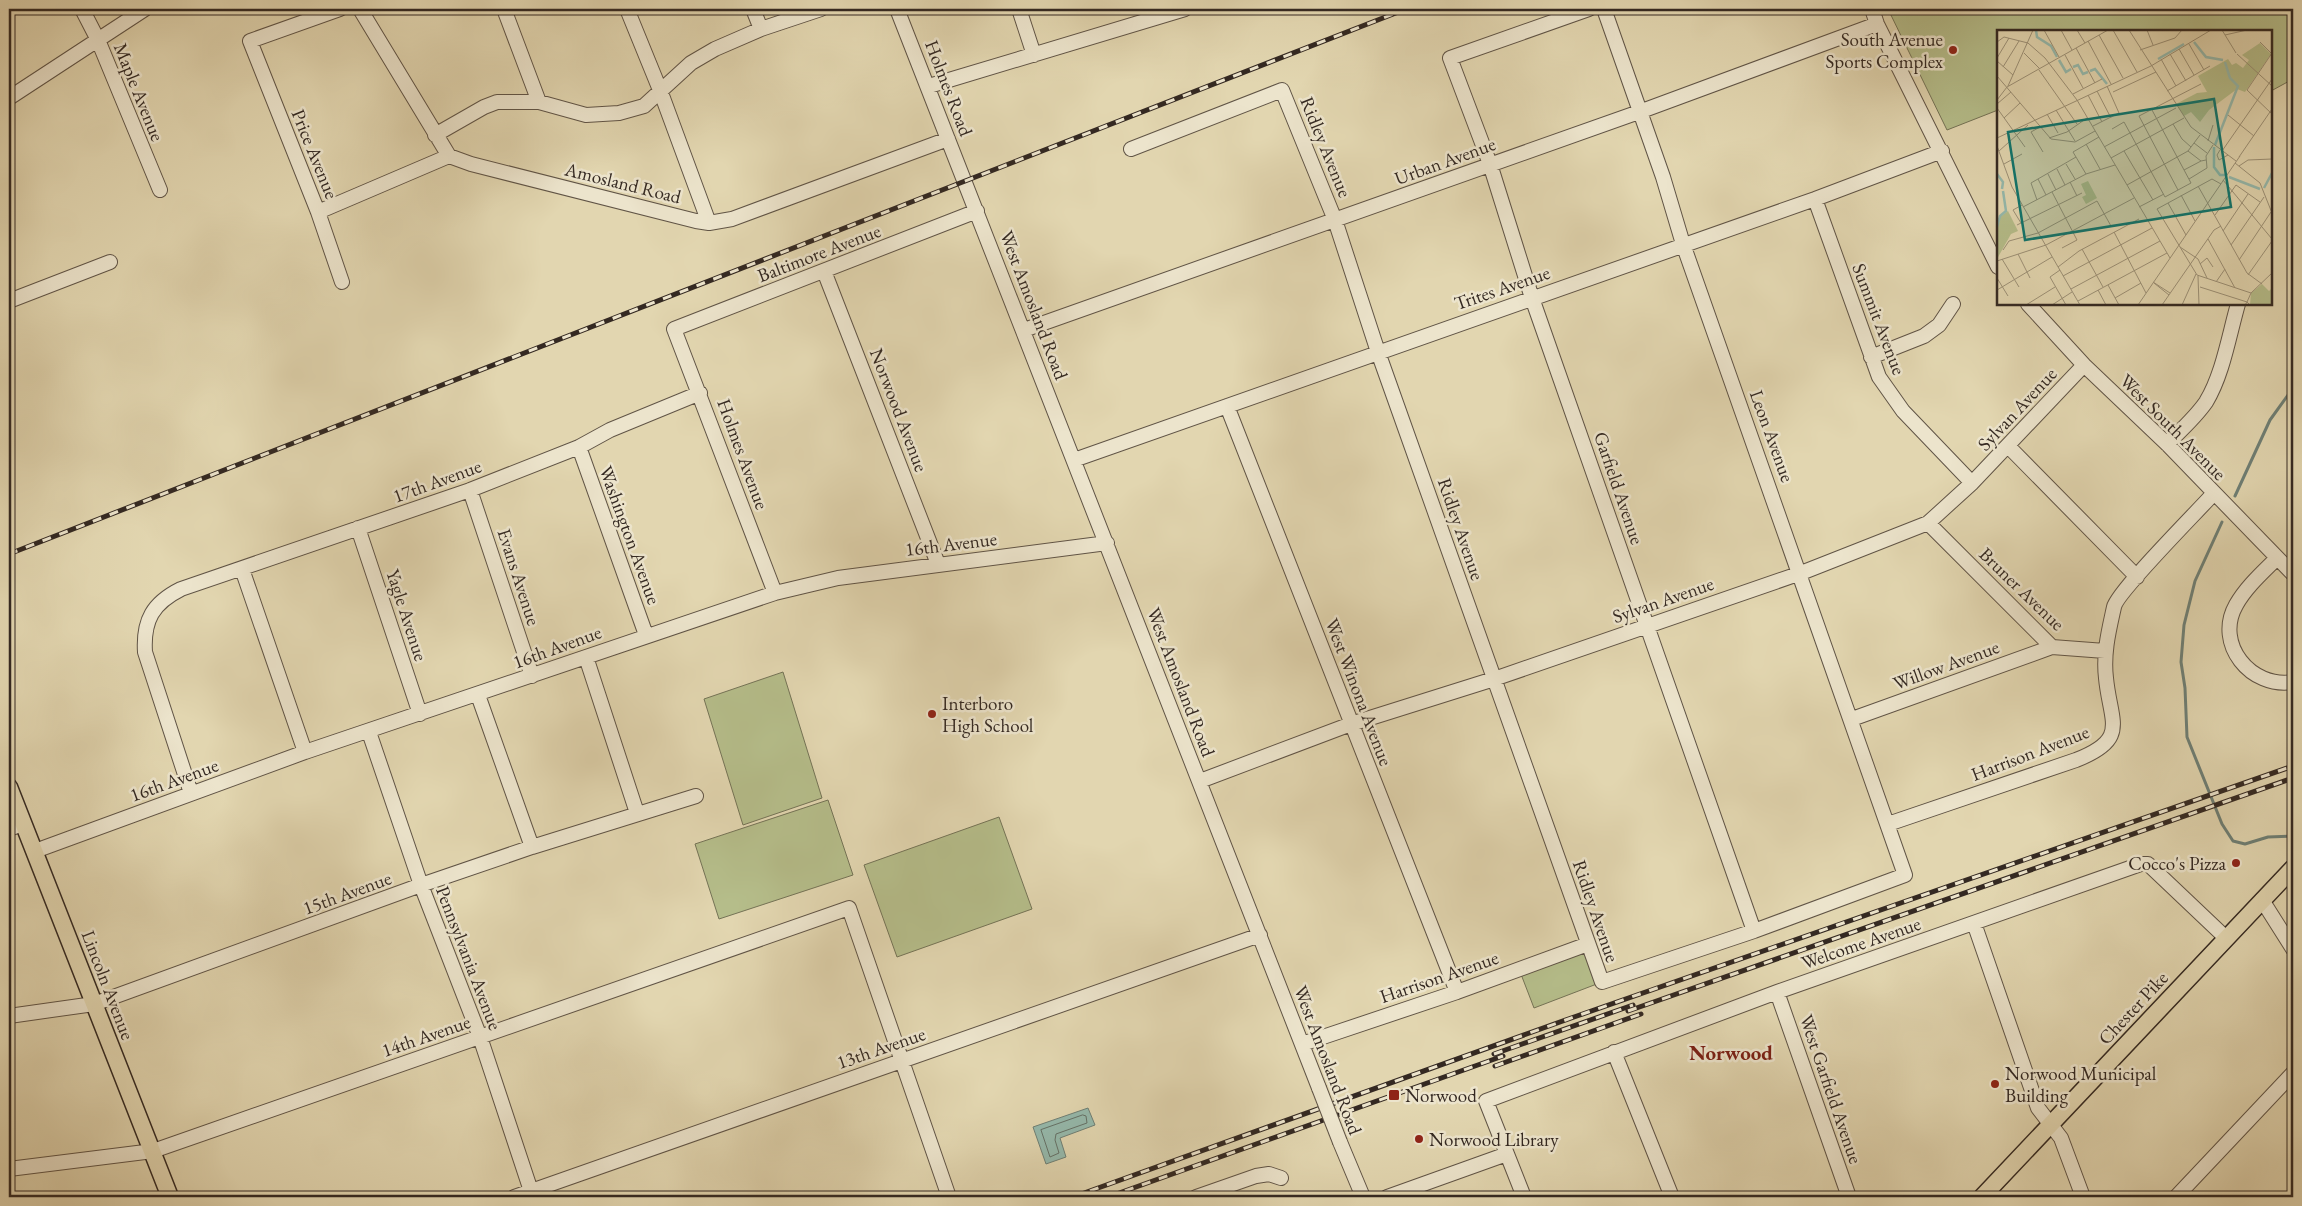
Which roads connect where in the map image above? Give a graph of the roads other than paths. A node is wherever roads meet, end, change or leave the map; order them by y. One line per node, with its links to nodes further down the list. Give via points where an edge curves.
1 (82, 9): 18 (street, Maple Avenue)
2 (145, 9): 18 (street)
3 (340, 9): 35 (street, Price Avenue, via 250,41)
4 (360, 9): 25 (street)
5 (504, 9): 23 (street)
6 (627, 9): 21 (street)
7 (753, 9): 17 (street)
8 (821, 9): 17 (street)
9 (898, 9): 20 (street, Holmes Road)
10 (1019, 9): 19 (street)
11 (1185, 9): 15 (street)
12 (1589, 9): 30 (street, Garfield Avenue, via 1450,58)
13 (1604, 9): 24 (street, Leon Avenue)
14 (1872, 9): 16 (street)
15 (1141, 15): 19 (street)
16 (1878, 24): 24 (street, Urban Avenue); 28 (street)
17 (761, 29): 21 (street, via 715,49)
18 (98, 40): 22 (street); 32 (street, Maple Avenue)
19 (1034, 55): 20 (street)
20 (930, 86): 26 (street, Holmes Road)
21 (660, 90): 23 (street, via 644,106 619,113 586,115); 37 (street)
22 (9, 98)
23 (539, 102): 25 (street, via 498,102)
24 (1639, 112): 30 (street, Urban Avenue); 38 (street, Leon Avenue)
25 (435, 135): 29 (street)
26 (948, 139): 31 (street, Holmes Road); 37 (street, Amosland Road, via 732,220)
27 (1131, 149): 36 (street, Ridley Avenue, via 1282,90)
28 (1942, 151): 33 (street, Trites Avenue); 40 (street)
29 (449, 156): 35 (street); 37 (street, Amosland Road)
30 (1490, 164): 36 (street, Urban Avenue); 43 (street, Garfield Avenue)
31 (965, 181): 34 (street, West Amosland Road)
32 (160, 190)
33 (1815, 198): 38 (street, Trites Avenue); 51 (street, Summit Avenue)
34 (977, 211): 41 (street, Baltimore Avenue); 49 (street, West Amosland Road)
35 (318, 212): 42 (street, Price Avenue)
36 (1335, 220): 49 (street, Urban Avenue); 50 (street, Ridley Avenue)
37 (709, 223)
38 (1684, 244): 43 (street, Trites Avenue); 68 (street, Leon Avenue)
39 (110, 262): 44 (street)
40 (1997, 265)
41 (824, 271): 48 (street, Baltimore Avenue); 66 (street, Norwood Avenue)
42 (342, 282)
43 (1532, 298): 50 (street, Trites Avenue); 72 (street, Garfield Avenue)
44 (9, 301)
45 (1953, 304): 51 (street, via 1939,325 1924,336)
46 (2029, 305): 52 (street, West South Avenue)
47 (2238, 305): 55 (street, via 2219,371 2206,401)
48 (674, 329): 53 (street, Holmes Avenue)
49 (1024, 330): 58 (street, West Amosland Road)
50 (1378, 352): 54 (street, Trites Avenue); 78 (street, Ridley Avenue)
51 (1871, 357): 59 (street, Summit Avenue, via 1879,377 1903,412)
52 (2084, 365): 55 (street, West South Avenue); 56 (street, Sylvan Avenue)
53 (700, 393): 57 (street, 17th Avenue, via 610,430); 71 (street, Holmes Avenue)
54 (1226, 406): 58 (street, Trites Avenue); 83 (street, West Winona Avenue)
55 (2167, 444): 61 (street, West South Avenue)
56 (2008, 446): 59 (street, Sylvan Avenue); 70 (street)
57 (579, 447): 60 (street, 17th Avenue); 73 (street, Washington Avenue)
58 (1074, 460): 64 (street, West Amosland Road)
59 (1972, 483): 62 (street, Sylvan Avenue)
60 (470, 490): 63 (street, 17th Avenue); 77 (street, Evans Avenue)
61 (2214, 494): 65 (street, West South Avenue); 70 (street, Harrison Avenue)
62 (1928, 522): 68 (street, Sylvan Avenue); 74 (street, Bruner Avenue)
63 (358, 528): 67 (street, 17th Avenue); 81 (street, Yagle Avenue)
64 (1107, 543): 66 (street, 16th Avenue); 86 (street, West Amosland Road)
65 (2277, 558): 69 (street, West South Avenue); 79 (street, via 2236,605 2230,641 2238,658 2250,671 2277,682)
66 (938, 564): 71 (street, 16th Avenue, via 838,578)
67 (242, 569): 85 (street); 88 (street, 17th Avenue, via 165,597 152,613 146,631 145,652 149,671)
68 (1801, 573): 72 (street, Sylvan Avenue); 82 (street, Leon Avenue)
69 (2293, 574)
70 (2136, 577): 75 (street, Harrison Avenue, via 2114,603)
71 (775, 593): 73 (street, 16th Avenue)
72 (1647, 625): 78 (street, Sylvan Avenue); 99 (street, Garfield Avenue)
73 (646, 635): 76 (street, 16th Avenue)
74 (2052, 647): 75 (street, Bruner Avenue); 82 (street, Willow Avenue)
75 (2105, 650): 91 (street, Harrison Avenue, via 2106,678 2114,717 2111,736 2101,748 2076,760)
76 (586, 657): 77 (street, 16th Avenue); 90 (street)
77 (532, 676): 80 (street, 16th Avenue)
78 (1494, 679): 83 (street, Sylvan Avenue); 102 (street, Ridley Avenue)
79 (2293, 682)
80 (478, 695): 81 (street, 16th Avenue); 93 (street)
81 (420, 714): 84 (street, 16th Avenue)
82 (1852, 719): 91 (street, Leon Avenue)
83 (1351, 724): 86 (street, Sylvan Avenue); 104 (street, West Winona Avenue)
84 (368, 732): 85 (street, 16th Avenue); 96 (street, Pennsylvania Avenue)
85 (305, 752): 88 (street, 16th Avenue)
86 (1200, 781): 100 (street, West Amosland Road)
87 (9, 786): 92 (main road, Lincoln Avenue)
88 (190, 793): 94 (street, 16th Avenue)
89 (696, 796): 90 (street, 15th Avenue)
90 (637, 813): 93 (street, 15th Avenue)
91 (1888, 824): 99 (street, Leon Avenue, via 1905,875)
92 (16, 826): 94 (main road, Lincoln Avenue)
93 (532, 847): 96 (street, 15th Avenue)
94 (35, 851): 106 (main road, Lincoln Avenue)
95 (2293, 868): 97 (main road, Chester Pike)
96 (421, 886): 106 (street, 15th Avenue); 108 (street, Pennsylvania Avenue)
97 (2262, 900): 101 (main road, Chester Pike); 103 (street)
98 (1974, 923): 101 (street, Welcome Avenue, via 2148,864); 105 (street, Welcome Avenue); 113 (street, via 2038,1108)
99 (1754, 931): 102 (street, Ridley Avenue, via 1602,982)
100 (1260, 935): 109 (street, West Amosland Road); 111 (street, 13th Avenue)
101 (2226, 938): 113 (main road, Chester Pike)
102 (1588, 944): 104 (street, Harrison Avenue)
103 (2293, 949)
104 (1457, 992): 109 (street, Harrison Avenue)
105 (1777, 992): 110 (street, Welcome Avenue); 127 (street, West Garfield Avenue)
106 (94, 1004): 107 (street, 15th Avenue); 114 (main road, Lincoln Avenue)
107 (9, 1016)
108 (480, 1038): 111 (street, 14th Avenue, via 849,908); 114 (street, 14th Avenue); 118 (street, Pennsylvania Avenue)
109 (1302, 1044): 123 (street, West Amosland Road, bridge)
110 (1614, 1052): 115 (street, Welcome Avenue, via 1486,1101); 126 (street)
111 (902, 1061): 118 (street, 13th Avenue); 121 (street)
112 (2293, 1073): 130 (street)
113 (2051, 1125): 128 (main road, Chester Pike); 129 (street, via 2064,1143)
114 (153, 1151): 116 (street, 14th Avenue); 119 (main road, Lincoln Avenue)
115 (1507, 1154): 124 (street); 125 (street)
116 (9, 1169)
117 (1281, 1178): 122 (street, via 1268,1174 1256,1176)
118 (532, 1194): 120 (street, 13th Avenue)
119 (170, 1197)
120 (514, 1197)
121 (949, 1197)
122 (1196, 1197)
123 (1362, 1197)
124 (1388, 1197)
125 (1524, 1197)
126 (1672, 1197)
127 (1849, 1197)
128 (1982, 1197)
129 (2083, 1197)
130 (2176, 1197)

